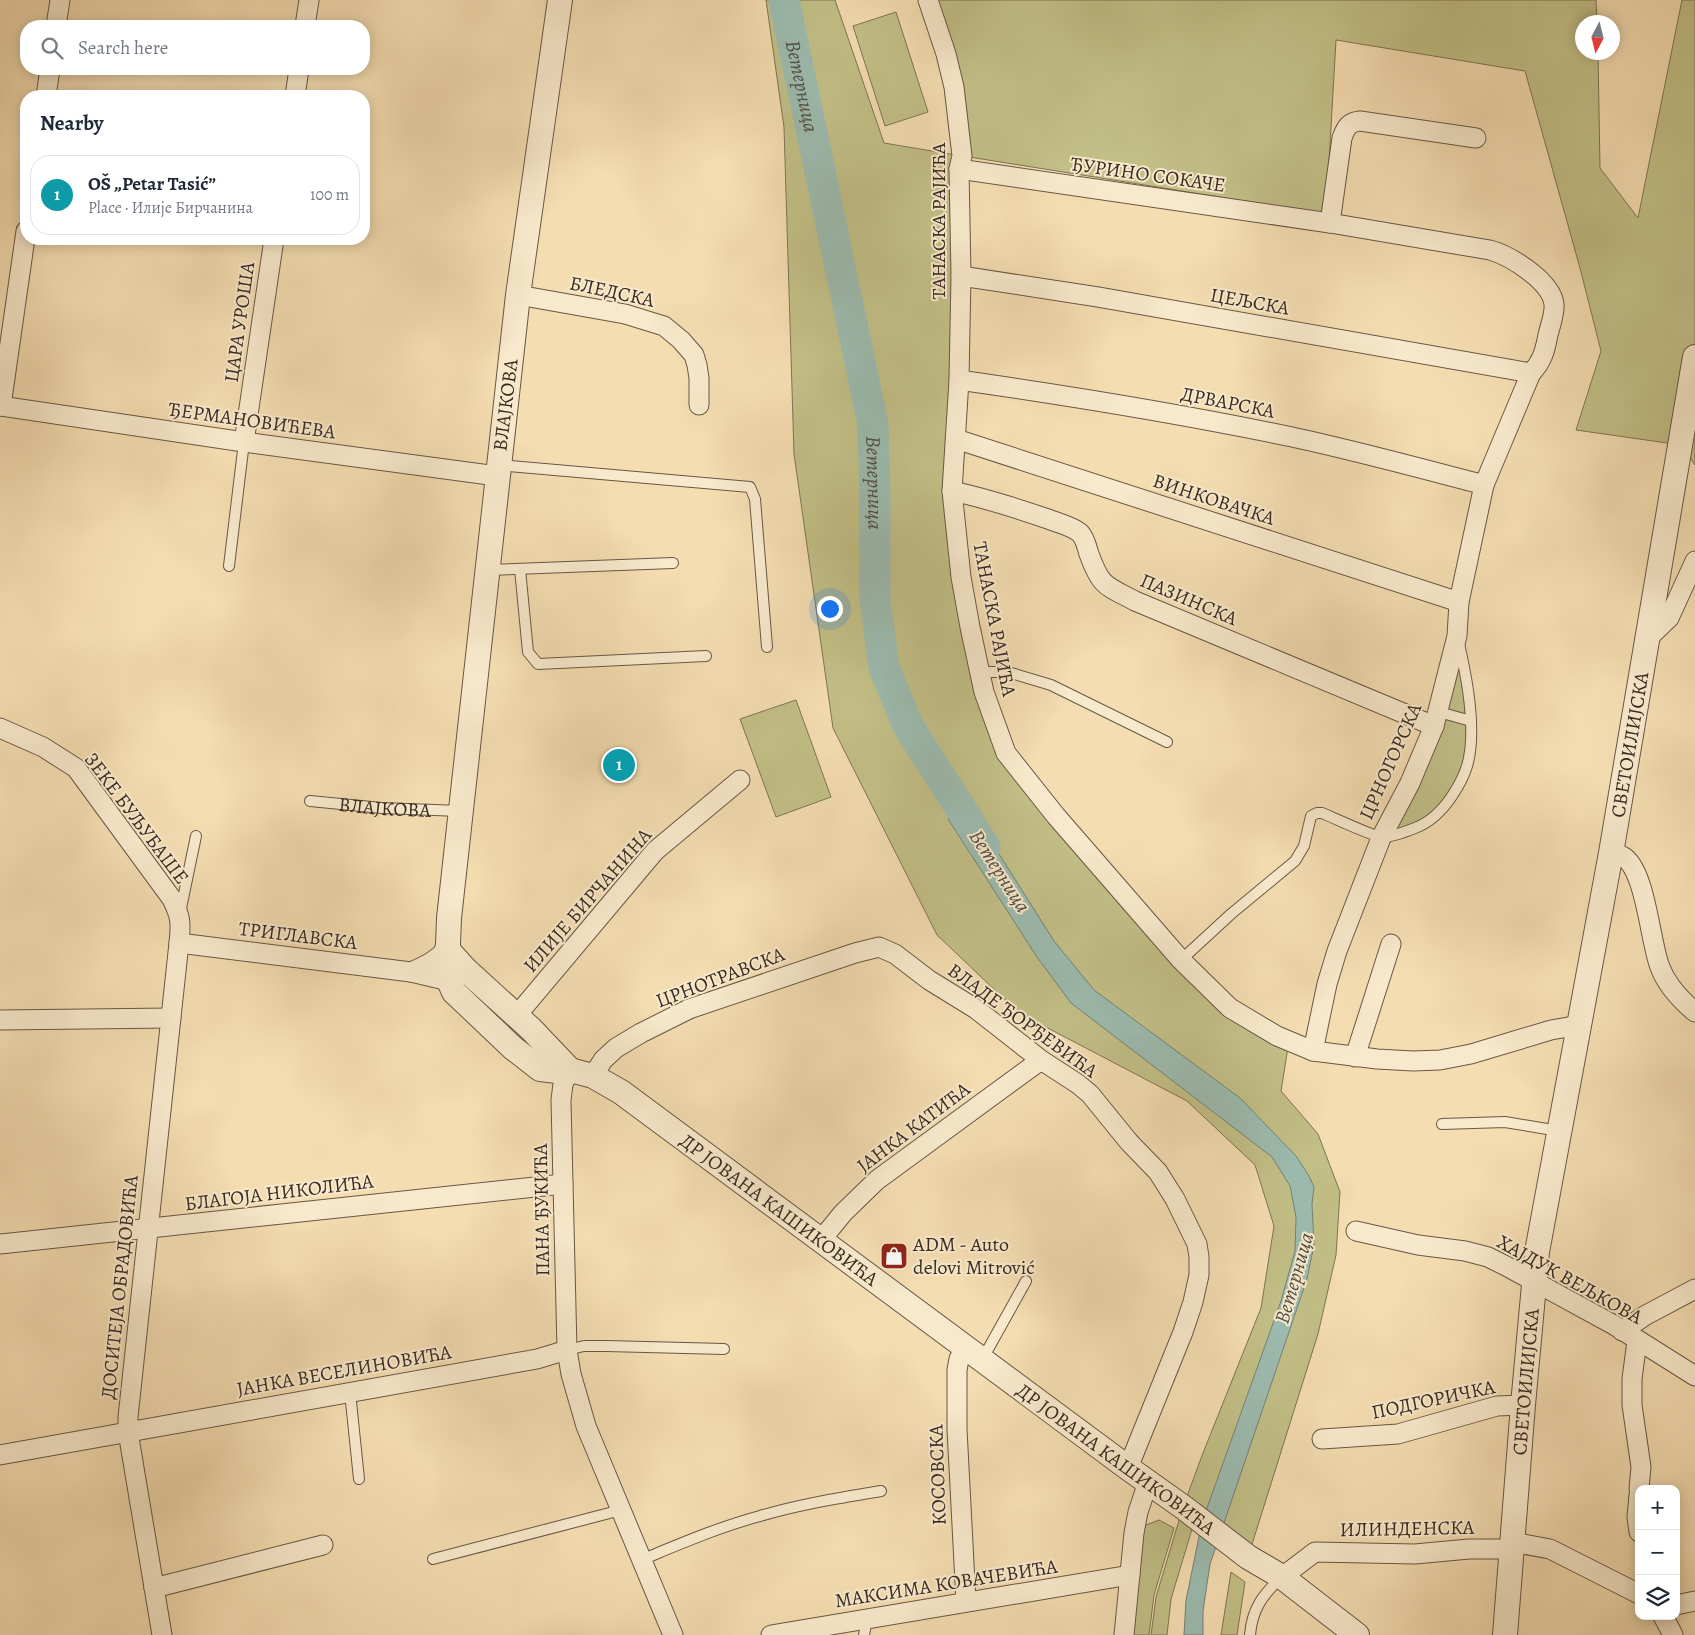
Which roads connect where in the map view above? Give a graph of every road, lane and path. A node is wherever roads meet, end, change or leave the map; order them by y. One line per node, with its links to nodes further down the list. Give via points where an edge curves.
1 (60, 0): 5 (street)
2 (309, 0): 6 (street)
3 (560, 0): 17 (street, ВЛАЈКОВА)
4 (928, 0): 12 (street, ТАНАСКА РАЈИЋА, via 954,88 962,156)
5 (57, 20)
6 (306, 20)
7 (49, 75): 9 (street)
8 (298, 75): 10 (street)
9 (47, 90)
10 (296, 90)
11 (1476, 138): 13 (street, via 1352,122 1342,138)
12 (959, 169): 13 (street, ЂУРИНО СОКАЧЕ); 16 (street, ТАНАСКА РАЈИЋА)
13 (1330, 223): 19 (street, ЂУРИНО СОКАЧЕ, via 1490,250 1519,263 1537,278 1554,304 1540,364)
14 (24, 245): 22 (street)
15 (273, 245): 24 (street, ЦАРА УРОША)
16 (961, 276): 19 (street, ЦЕЉСКА); 20 (street, ТАНАСКА РАЈИЋА)
17 (518, 295): 21 (street, БЛЕДСКА, via 625,314 664,326 694,355 699,378); 25 (street, ВЛАЈКОВА)
18 (1695, 357): 35 (street, СВЕТОИЛИЈСКА)
19 (1531, 373): 26 (street, ЦРНОГОРСКА)
20 (959, 380): 23 (street, ТАНАСКА РАЈИЋА); 26 (street, ДРВАРСКА, via 1079,397 1209,421 1346,450)
21 (699, 405)
22 (0, 406): 24 (street, ЂЕРМАНОВИЋЕВА)
23 (956, 439): 27 (street, ТАНАСКА РАЈИЋА); 33 (street, ВИНКОВАЧКА)
24 (244, 442): 25 (street, ЂЕРМАНОВИЋЕВА); 30 (lane)
25 (498, 470): 32 (street, ВЛАЈКОВА); 36 (lane, via 750,487 755,499)
26 (1484, 485): 33 (street, ЦРНОГОРСКА)
27 (952, 492): 38 (street, ТАНАСКА РАЈИЋА, via 961,577); 39 (street, ПАЗИНСКА, via 1007,505 1079,532 1104,584 1135,601)
28 (1695, 561): 35 (street, via 1669,618)
29 (673, 563): 31 (lane)
30 (229, 566)
31 (520, 569): 32 (lane); 37 (lane, via 528,652 538,664)
32 (487, 570): 45 (street, ВЛАЈКОВА)
33 (1459, 602): 34 (street, ЦРНОГОРСКА)
34 (1457, 636): 39 (street, ЦРНОГОРСКА); 40 (lane, via 1465,668)
35 (1646, 640): 48 (street, СВЕТОИЛИЈСКА)
36 (768, 647)
37 (706, 656)
38 (980, 672): 42 (lane, via 1008,672 1051,685); 54 (street, ТАНАСКА РАЈИЋА, via 1006,753)
39 (1437, 719): 40 (lane); 47 (street, ЦРНОГОРСКА, via 1410,784)
40 (1470, 721): 47 (lane, via 1467,765 1444,809 1426,824)
41 (0, 728): 49 (street, ЗЕКЕ БУЉУБАШЕ, via 76,768)
42 (1166, 742)
43 (740, 780): 58 (street, ИЛИЈЕ БИРЧАНИНА, via 655,851)
44 (310, 801): 45 (lane, ВЛАЈКОВА)
45 (460, 811): 53 (street, ВЛАЈКОВА)
46 (196, 836): 49 (lane, ЗЕКЕ БУЉУБАШЕ)
47 (1381, 838): 54 (lane, via 1322,813 1311,816 1304,846 1295,861); 62 (street, ЦРНОГОРСКА, via 1336,951)
48 (1611, 852): 57 (street, via 1624,856 1634,869 1660,968 1685,1004); 61 (street, СВЕТОИЛИЈСКА)
49 (180, 914): 50 (street, ЗЕКЕ БУЉУБАШЕ)
50 (179, 943): 55 (street, ТРИГЛАВСКА); 59 (street, ДОСИТЕЈА ОБРАДОВИЋА)
51 (1391, 944): 63 (street)
52 (879, 947): 64 (street, ВЛАДЕ ЂОРЂЕВИЋА, via 895,954 976,1009); 66 (street, ЦРНОТРАВСКА, via 689,1009 616,1048)
53 (447, 949): 55 (street, via 430,964); 56 (street, ВЛАЈКОВА); 58 (street)
54 (1181, 960): 62 (street, ТАНАСКА РАЈИЋА, via 1230,1008 1277,1036)
55 (411, 972): 56 (street, ТРИГЛАВСКА)
56 (449, 981): 65 (street, ДР ЈОВАНА КАШИКОВИЋА, via 454,992 482,1020 540,1069)
57 (1695, 1012)
58 (517, 1015): 65 (street)
59 (171, 1018): 60 (street); 70 (street, ДОСИТЕЈА ОБРАДОВИЋА)
60 (0, 1020)
61 (1580, 1025): 63 (street, ТАНАСКА РАЈИЋА, via 1440,1060); 68 (street, СВЕТОИЛИЈСКА)
62 (1313, 1051): 63 (street, ТАНАСКА РАЈИЋА)
63 (1355, 1057)
64 (1041, 1060): 72 (street, ЈАНКА КАТИЋА, via 878,1180 843,1213); 87 (street, ВЛАДЕ ЂОРЂЕВИЋА, via 1090,1094 1128,1142 1158,1172 1175,1199 1200,1257 1193,1302 1183,1332)
65 (570, 1070): 66 (street, ДР ЈОВАНА КАШИКОВИЋА); 69 (street, ПАНА ЂУКИЋА, via 561,1092)
66 (593, 1076): 72 (street, ДР ЈОВАНА КАШИКОВИЋА, via 621,1092)
67 (1442, 1124): 68 (lane, via 1505,1122)
68 (1559, 1132): 75 (street, СВЕТОИЛИЈСКА)
69 (563, 1184): 70 (street, БЛАГОЈА НИКОЛИЋА); 79 (street, ПАНА ЂУКИЋА)
70 (148, 1229): 73 (street, БЛАГОЈА НИКОЛИЋА); 84 (street, ДОСИТЕЈА ОБРАДОВИЋА)
71 (1356, 1231): 75 (street, ХАЈДУК ВЕЉКОВА, via 1488,1257)
72 (821, 1240): 80 (street, ДР ЈОВАНА КАШИКОВИЋА)
73 (0, 1244)
74 (1026, 1281): 80 (lane)
75 (1534, 1281): 77 (street, ХАЈДУК ВЕЉКОВА); 83 (street, СВЕТОИЛИЈСКА)
76 (1695, 1289): 77 (street, via 1646,1314)
77 (1629, 1336): 81 (street, ХАЈДУК ВЕЉКОВА); 90 (street, via 1632,1405 1641,1467)
78 (724, 1349): 79 (lane, via 584,1346)
79 (567, 1350): 82 (street, ЈАНКА ВЕСЕЛИНОВИЋА, via 537,1359); 92 (street, ПАНА ЂУКИЋА, via 586,1426)
80 (974, 1354): 87 (street, ДР ЈОВАНА КАШИКОВИЋА); 102 (street, КОСОВСКА, via 959,1359 956,1370)
81 (1695, 1376)
82 (350, 1392): 84 (street, ЈАНКА ВЕСЕЛИНОВИЋА); 88 (lane)
83 (1523, 1406): 85 (street, ПОДГОРИЧКА, via 1497,1406 1398,1434); 94 (street, СВЕТОИЛИЈСКА)
84 (128, 1432): 86 (street, ЈАНКА ВЕСЕЛИНОВИЋА); 99 (street, ДОСИТЕЈА ОБРАДОВИЋА)
85 (1322, 1439)
86 (0, 1456)
87 (1128, 1468): 89 (street, ДР ЈОВАНА КАШИКОВИЋА)
88 (359, 1479)
89 (1148, 1482): 97 (street, via 1138,1512); 98 (street, ДР ЈОВАНА КАШИКОВИЋА, via 1248,1557)
90 (1639, 1485)
91 (881, 1491): 96 (lane, via 761,1515)
92 (621, 1510): 95 (lane); 96 (street, ПАНА ЂУКИЋА)
93 (324, 1545): 99 (street)
94 (1511, 1545): 98 (street, ИЛИНДЕНСКА, via 1415,1554 1315,1552); 100 (street, ИЛИНДЕНСКА, via 1550,1549); 112 (street, СВЕТОИЛИЈСКА)
95 (433, 1559)
96 (641, 1560): 107 (street, ПАНА ЂУКИЋА)
97 (1130, 1575): 102 (street, МАКСИМА КОВАЧЕВИЋА); 109 (street)
98 (1282, 1577): 110 (lane, via 1262,1597 1254,1614); 111 (street, ДР ЈОВАНА КАШИКОВИЋА)
99 (154, 1588): 106 (street, ДОСИТЕЈА ОБРАДОВИЋА)
100 (1635, 1592)
101 (1695, 1601): 103 (street)
102 (966, 1602): 105 (street, МАКСИМА КОВАЧЕВИЋА)
103 (1680, 1604)
104 (1665, 1620): 113 (street)
105 (866, 1627): 108 (street, МАКСИМА КОВАЧЕВИЋА)
106 (162, 1635)
107 (673, 1635)
108 (770, 1635)
109 (1124, 1635)
110 (1250, 1635)
111 (1357, 1635)
112 (1505, 1635)
113 (1674, 1635)

